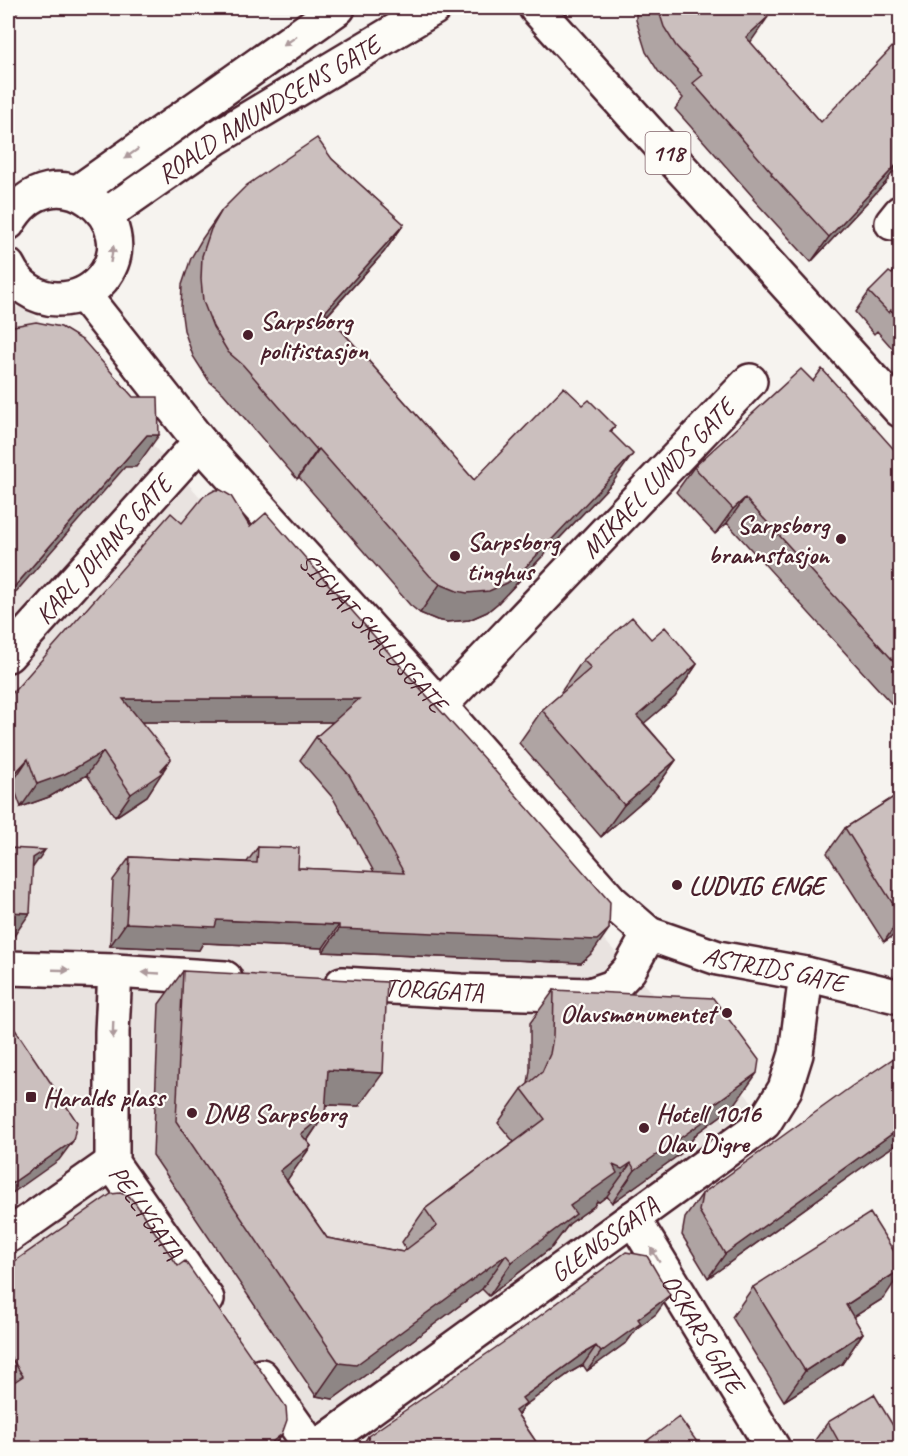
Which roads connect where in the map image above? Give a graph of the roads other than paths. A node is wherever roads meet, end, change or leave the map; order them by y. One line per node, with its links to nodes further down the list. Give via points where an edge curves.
1 (338, 8): 4 (street, ROALD AMUNDSENS GATE, one-way to 4)
2 (434, 8): 5 (street, ROALD AMUNDSENS GATE, via 216,138)
3 (536, 8): 10 (street, 118)
4 (78, 192): 5 (street); 6 (street, via 64,189 38,193 15,210)
5 (106, 215): 8 (street, one-way to 5, via 96,286 112,260 112,229)
6 (8, 223)
7 (10, 277): 8 (street, via 40,297 69,299)
8 (83, 294): 11 (street, SIGVAT SKALDSGATE)
9 (750, 381): 13 (street, MIKAEL LUNDS GATE)
10 (900, 410)
11 (200, 442): 12 (street, KARL JOHANS GATE); 13 (street, SIGVAT SKALDSGATE)
12 (8, 655)
13 (440, 706): 14 (street, SIGVAT SKALDSGATE, via 611,901)
14 (649, 934): 17 (street, ASTRIDS GATE, via 718,958); 19 (street, TORGGATA, via 629,970 614,987 590,995)
15 (8, 968): 16 (street, one-way to 16)
16 (115, 971): 18 (street, one-way to 16); 21 (street, PELLYGATA, one-way to 21)
17 (806, 974): 20 (street, ASTRIDS GATE); 22 (street, GLENGSGATA, via 796,1054 785,1089 764,1123)
18 (258, 980)
19 (318, 983)
20 (900, 997)
21 (112, 1163): 23 (street); 24 (street, PELLYGATA)
22 (633, 1218): 26 (street, GLENGSGATA); 27 (street, OSKARS GATE, one-way to 22)
23 (8, 1236)
24 (225, 1325)
25 (245, 1353): 26 (street)
26 (314, 1449)
27 (773, 1449)

